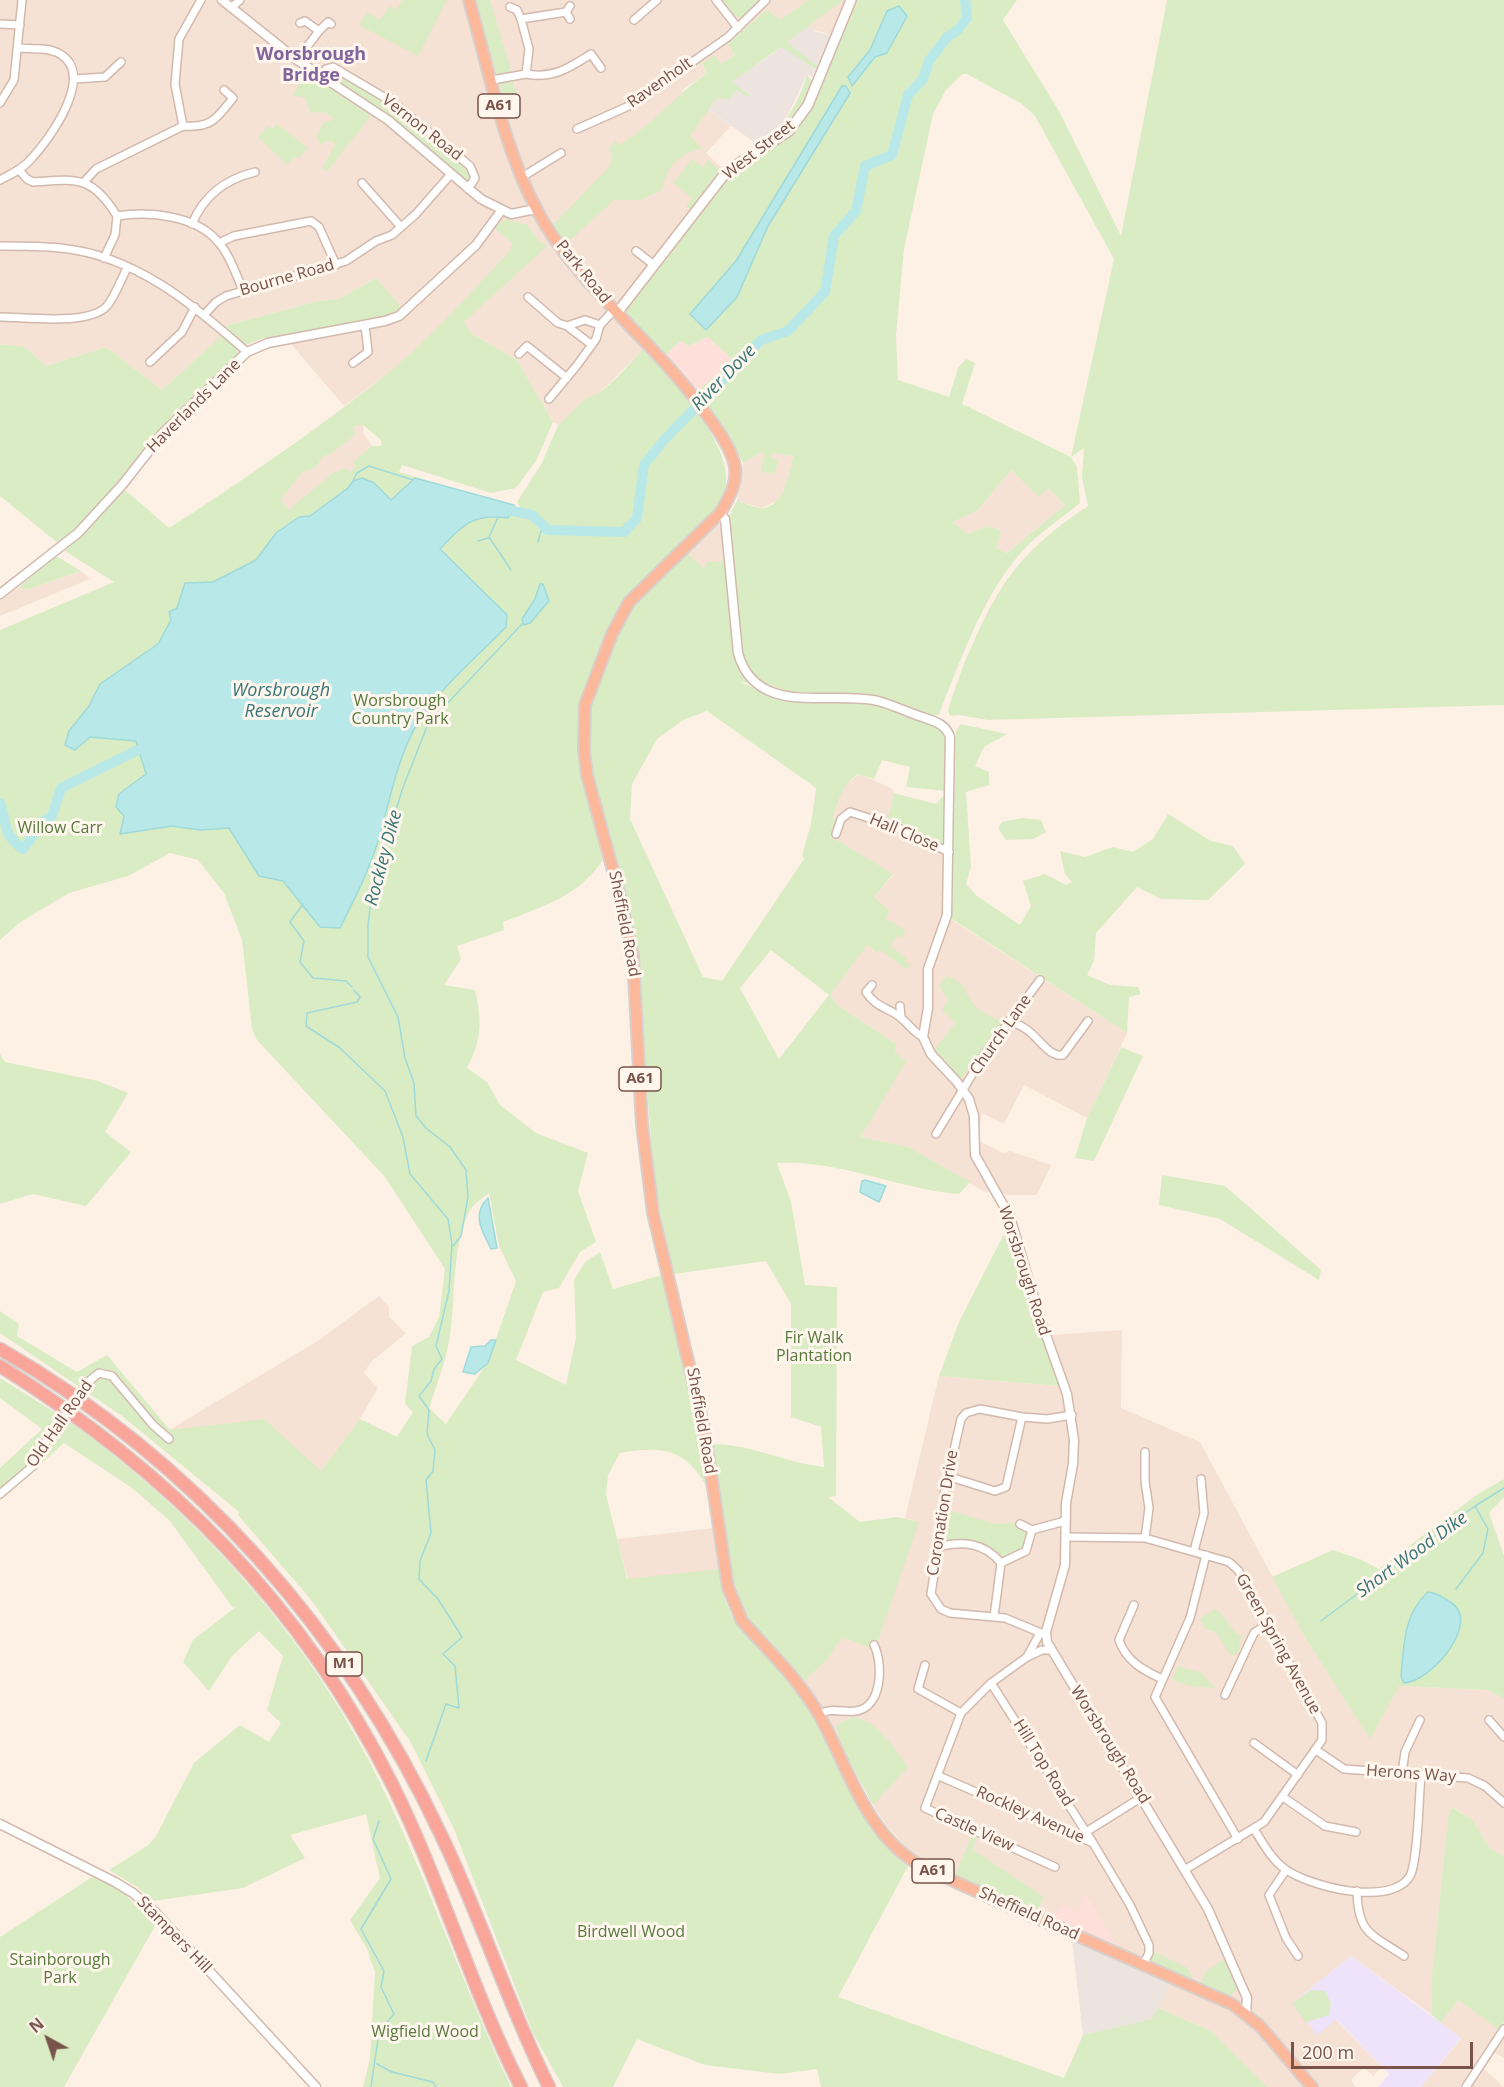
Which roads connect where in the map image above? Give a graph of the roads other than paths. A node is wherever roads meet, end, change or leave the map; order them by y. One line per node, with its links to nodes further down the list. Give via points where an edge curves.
1 (22, 0): 18 (street)
2 (201, 0): 32 (street, via 179,39 175,84)
3 (222, 0): 10 (street, Vernon Road)
4 (240, 0): 10 (street)
5 (469, 0): 28 (highway, Park Road / A61)
6 (657, 0): 14 (street)
7 (716, 0): 19 (street)
8 (766, 0): 19 (street, Ravenholt)
9 (851, 0): 53 (main road, West Street, via 799,118 778,139 727,171)
10 (232, 7): 22 (street, Vernon Road)
11 (510, 7): 13 (street, via 517,10)
12 (569, 12): 13 (street)
13 (521, 19): 25 (street, via 529,49)
14 (634, 20)
15 (300, 23): 20 (street, via 304,21)
16 (0, 24): 18 (street)
17 (331, 24): 20 (street, via 327,22)
18 (20, 25): 21 (street)
19 (738, 28): 33 (street, Ravenholt, via 631,105)
20 (319, 31): 22 (street)
21 (18, 48): 27 (street, via 52,50 62,55); 30 (street, via 14,80)
22 (297, 60): 26 (street, Vernon Road)
23 (121, 62): 27 (street, via 105,76)
24 (601, 68): 25 (street, via 594,52 562,72 548,76)
25 (526, 74): 28 (street)
26 (321, 77): 37 (street, Vernon Road, via 388,120); 42 (street, Vernon Road, via 333,67 394,103 470,166 475,178)
27 (74, 79): 35 (street, via 70,101 41,147)
28 (492, 80): 38 (highway, Park Road / A61)
29 (224, 90): 32 (street, via 233,98 214,121 200,127)
30 (3, 93): 31 (street)
31 (0, 103)
32 (183, 126): 40 (street, via 96,170)
33 (577, 129)
34 (561, 153): 38 (street)
35 (19, 170): 39 (street); 40 (street, via 33,182)
36 (255, 172): 46 (street, via 234,178 219,188 206,200)
37 (451, 174): 42 (street, Vernon Road); 47 (street, Bourne Road)
38 (522, 177): 43 (highway, Park Road / A61)
39 (0, 180)
40 (85, 182): 45 (street)
41 (362, 183): 47 (street)
42 (468, 189): 44 (street, Vernon Road)
43 (537, 209): 44 (street, via 520,214); 58 (highway, Park Road / A61, via 550,232)
44 (501, 211): 61 (street, Haverlands Lane, via 476,245 414,304 399,316)
45 (117, 216): 46 (street, via 177,217); 51 (street, via 116,235)
46 (192, 224): 48 (street)
47 (401, 227): 52 (street, Bourne Road)
48 (219, 243): 52 (street, via 234,236 310,221 319,227); 55 (street)
49 (0, 246): 51 (street, via 63,248)
50 (636, 251): 53 (street)
51 (104, 258): 54 (street)
52 (336, 265): 55 (street, Bourne Road)
53 (654, 265): 58 (main road, West Street)
54 (127, 268): 57 (street, via 160,282); 60 (street, via 106,308 93,314 77,318)
55 (243, 290): 59 (street, Bourne Road, via 216,302)
56 (528, 297): 63 (street)
57 (195, 307): 59 (street); 67 (street, via 182,332)
58 (616, 311): 62 (street); 71 (highway, Park Road / A61, via 689,390 727,446 734,462 735,479)
59 (205, 314): 65 (street)
60 (0, 317)
61 (365, 325): 65 (street, Haverlands Lane, via 268,343); 68 (street, via 368,352)
62 (600, 325): 63 (street, via 585,320); 64 (street)
63 (567, 326): 64 (street)
64 (592, 345): 69 (street)
65 (247, 352): 72 (street, Haverlands Lane, via 163,433 78,532)
66 (519, 354): 69 (street, via 527,346)
67 (150, 362)
68 (353, 363)
69 (567, 378): 70 (street)
70 (549, 399)
71 (720, 513): 74 (street, via 725,519 738,653 746,675 773,693 877,701 945,727 951,748); 114 (highway, Sheffield Road / A61, via 630,602 620,617 585,705 584,749 587,775 633,957 649,1185 704,1428 728,1587 742,1621)
72 (0, 594)
73 (836, 834): 74 (street, Hall Close, via 841,819 850,812 894,826)
74 (949, 852): 81 (street, via 947,915 928,969)
75 (1040, 981): 80 (street, Church Lane)
76 (872, 985): 78 (street, via 866,992 870,998)
77 (900, 1006): 78 (street)
78 (901, 1017): 81 (street)
79 (1088, 1021): 80 (street, via 1063,1055 1047,1049 1027,1027)
80 (1008, 1022): 82 (street, Church Lane)
81 (923, 1037): 82 (street, Worsbrough Road, via 931,1054)
82 (964, 1090): 83 (street, Church Lane); 86 (street, Worsbrough Road, via 974,1116 975,1155 1010,1217)
83 (936, 1134)
84 (0, 1349): 146 (highway, M1, via 74,1396 168,1469 256,1554 324,1637 380,1718 427,1806)
85 (0, 1366): 145 (highway, M1, via 93,1428 172,1493 245,1567 317,1658 392,1785)
86 (1072, 1415): 87 (street, Coronation Drive); 93 (street, Worsbrough Road, via 1073,1464)
87 (1022, 1418): 90 (street, Coronation Drive, via 980,1409 966,1413 958,1426); 90 (street, via 1006,1487 995,1491)
88 (169, 1439): 92 (street, Old Hall Road, bridge, via 112,1376 99,1373 88,1382 38,1452 33,1466)
89 (1145, 1452): 97 (street, via 1144,1481 1149,1508)
90 (947, 1476): 98 (street, Coronation Drive)
91 (1201, 1479): 99 (street, via 1204,1513)
92 (0, 1494)
93 (1065, 1521): 95 (street); 96 (street, Worsbrough Road)
94 (1020, 1524): 95 (street)
95 (1032, 1530): 101 (street, via 1026,1551)
96 (1066, 1537): 97 (street, Green Spring Avenue); 105 (street, Worsbrough Road, via 1065,1565)
97 (1145, 1538): 99 (street, Green Spring Avenue)
98 (938, 1547): 101 (street, via 959,1542 975,1545); 103 (street, Coronation Drive, via 931,1581 934,1602 950,1613)
99 (1194, 1551): 100 (street, Green Spring Avenue)
100 (1206, 1555): 104 (street, Green Spring Avenue, via 1229,1562 1238,1570); 110 (street, via 1190,1618)
101 (1001, 1563): 103 (street)
102 (1134, 1605): 110 (street, via 1119,1640 1121,1646 1137,1666)
103 (994, 1617): 105 (street, Coronation Drive)
104 (1268, 1623): 112 (street, via 1254,1633); 119 (street, Green Spring Avenue, via 1322,1723 1322,1740)
105 (1043, 1634): 107 (street, Worsbrough Road); 108 (street)
106 (874, 1645): 114 (street, via 881,1677 867,1707 858,1711 830,1709)
107 (1051, 1650): 108 (street); 124 (street, Worsbrough Road)
108 (1027, 1657): 111 (street)
109 (925, 1665): 113 (street, via 918,1689)
110 (1162, 1679): 133 (street, via 1155,1697 1157,1703)
111 (992, 1683): 113 (street); 127 (street, Hill Top Road)
112 (1225, 1695)
113 (961, 1713): 123 (street)
114 (819, 1714): 141 (highway, Sheffield Road / A61, via 871,1814 907,1857)
115 (1420, 1720): 120 (street, via 1405,1752)
116 (1488, 1720): 117 (street)
117 (1504, 1737)
118 (1254, 1743): 121 (street)
119 (1316, 1750): 120 (street, Herons Way, via 1344,1769); 121 (street, Green Spring Avenue)
120 (1402, 1773): 122 (street, Herons Way)
121 (1298, 1775): 125 (street, Green Spring Avenue)
122 (1420, 1775): 126 (street, Herons Way, via 1477,1781); 138 (street, via 1409,1878 1388,1890)
123 (939, 1776): 130 (street, Rockley Avenue); 135 (street, Castle View, via 925,1808)
124 (1142, 1797): 131 (street); 136 (street, Worsbrough Road)
125 (1283, 1797): 129 (street, Green Spring Avenue, via 1264,1822); 132 (street, via 1325,1826)
126 (1504, 1803)
127 (1076, 1816): 130 (street, via 1075,1823); 131 (street, Hill Top Road)
128 (0, 1824): 144 (street, Stampers Hill, via 133,1893 163,1920)
129 (1254, 1828): 133 (street, Green Spring Avenue); 137 (street, via 1273,1858)
130 (1063, 1830): 134 (street, Rockley Avenue)
131 (1086, 1832): 134 (street, Hill Top Road)
132 (1356, 1832)
133 (1238, 1839): 136 (street, Green Spring Avenue)
134 (1093, 1843): 141 (street, Rockley Avenue, via 1149,1945)
135 (1055, 1867)
136 (1186, 1869): 142 (street, Worsbrough Road, via 1230,1953 1247,1998)
137 (1286, 1870): 138 (street, via 1317,1883); 139 (street, via 1269,1896)
138 (1357, 1891): 140 (street, via 1358,1918 1363,1926)
139 (1298, 1956)
140 (1404, 1956)
141 (1143, 1965): 142 (highway, Sheffield Road / A61, via 1232,2004)
142 (1246, 2015): 147 (highway, Sheffield Road / A61)
143 (1504, 2029): 148 (street)
144 (316, 2087)
145 (521, 2087)
146 (549, 2087)
147 (1312, 2087)
148 (1466, 2087)

